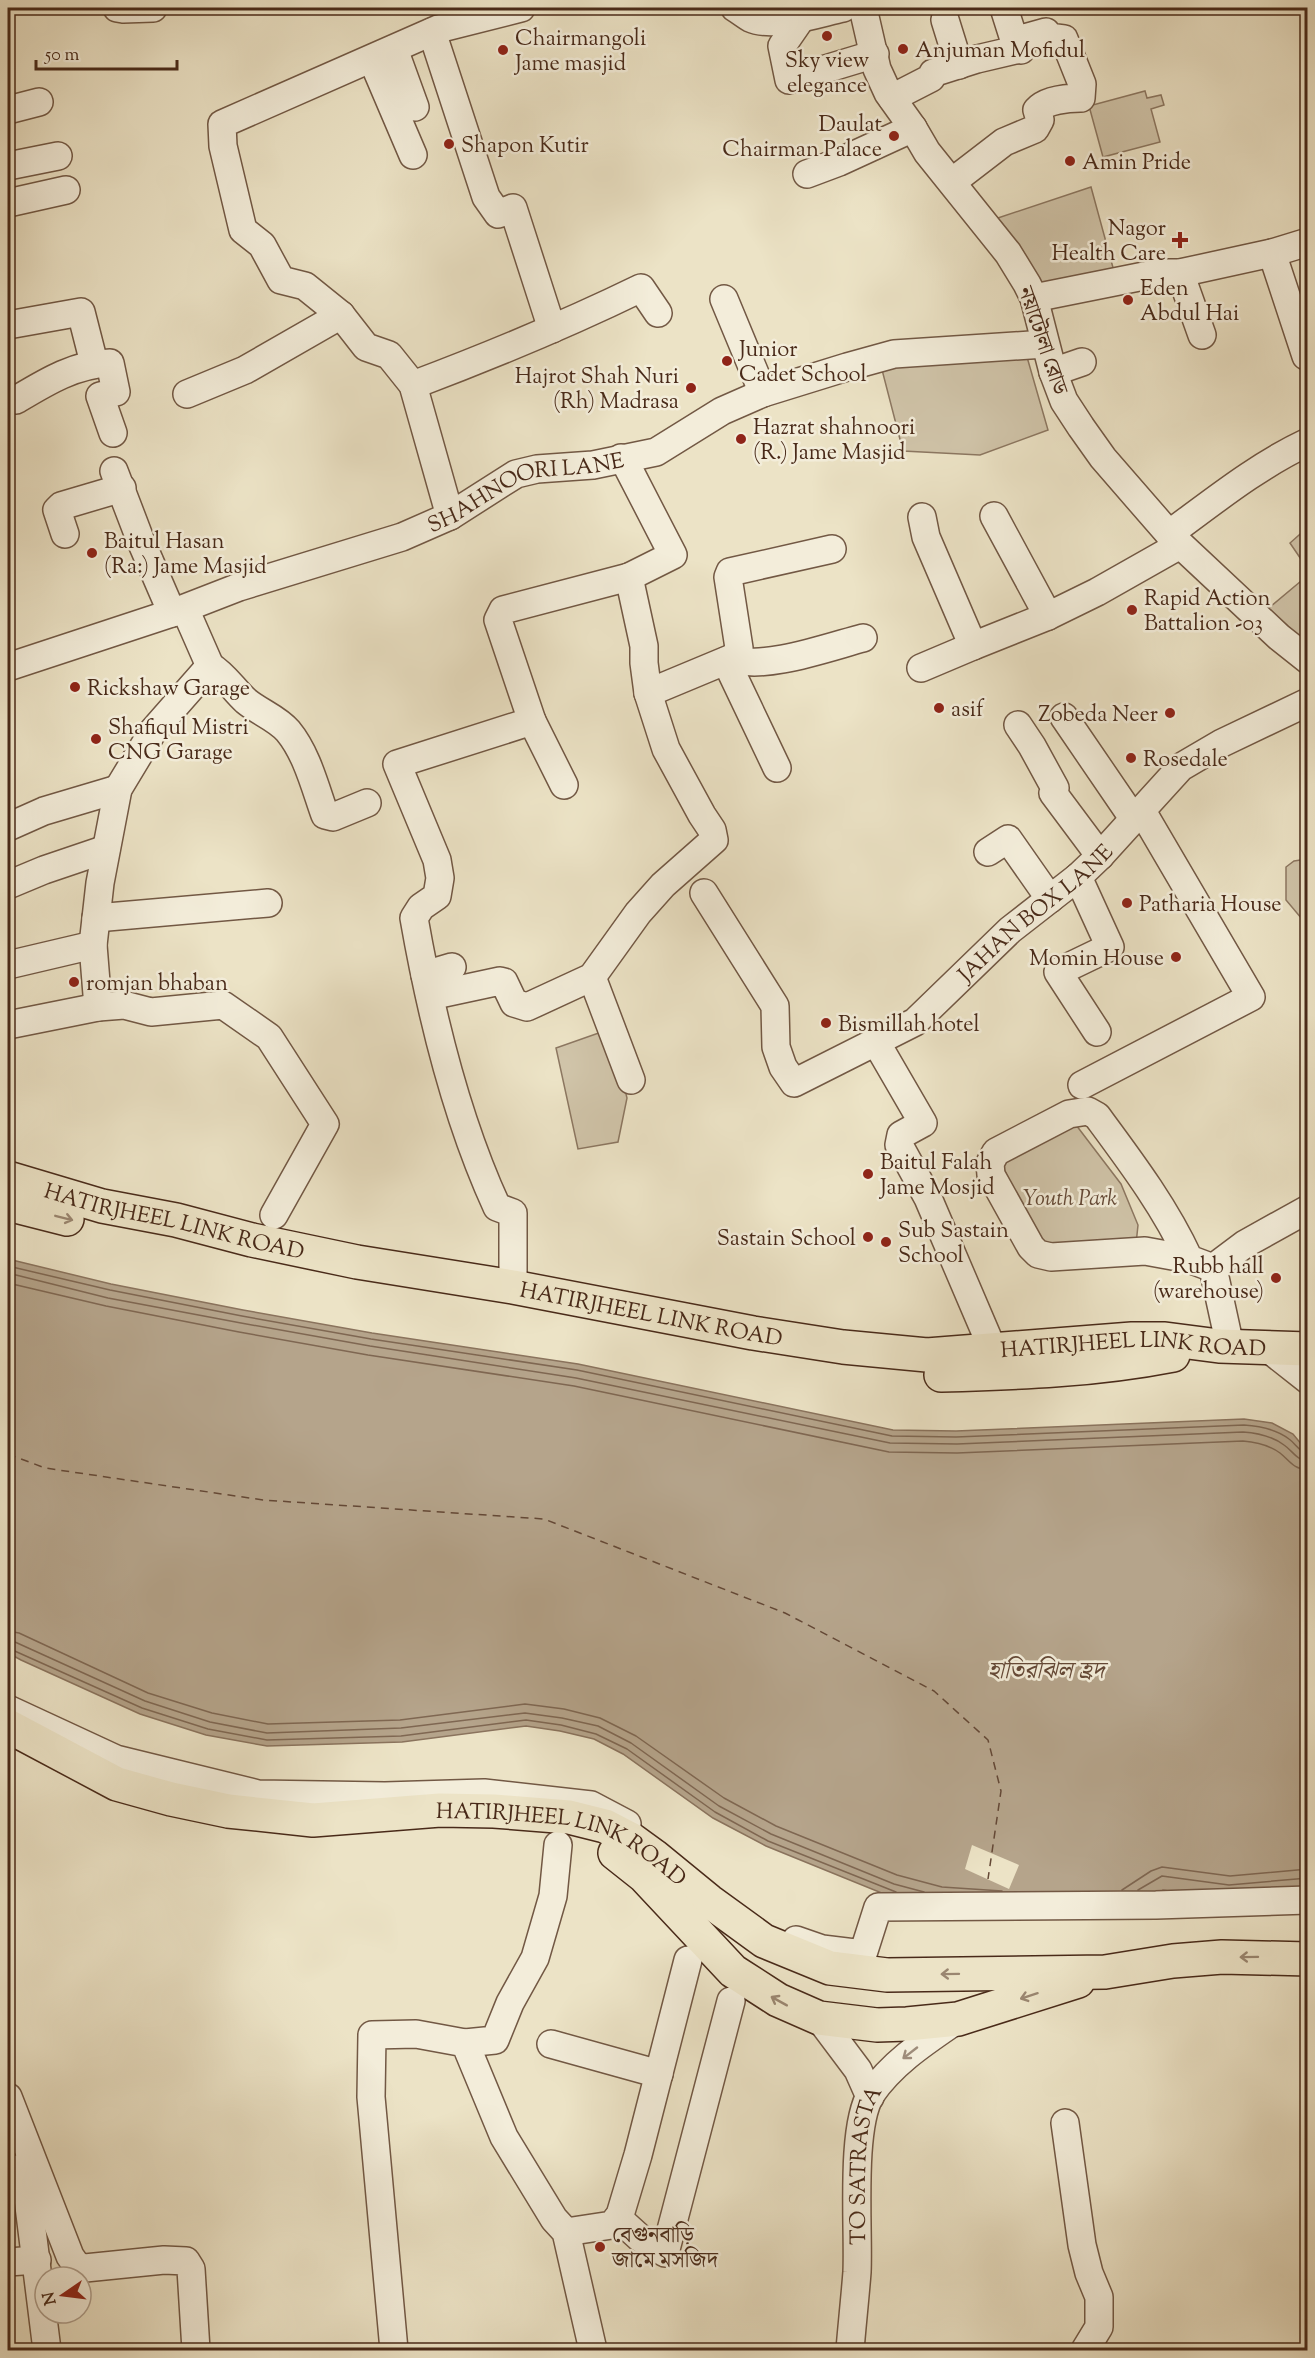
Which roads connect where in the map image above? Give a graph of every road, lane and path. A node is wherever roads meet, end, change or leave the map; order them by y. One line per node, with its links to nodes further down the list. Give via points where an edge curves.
1 (117, 8): 2 (street)
2 (153, 8)
3 (521, 8): 10 (street)
4 (735, 8): 9 (street, via 752,19)
5 (843, 8): 9 (street)
6 (863, 8): 13 (street, নয়াটোলা রোড)
7 (1004, 8): 11 (street)
8 (951, 16): 14 (street)
9 (802, 18): 13 (street, via 782,46 789,80)
10 (432, 32): 12 (street); 35 (street, via 486,197 498,214 513,208)
11 (1020, 50): 14 (street); 24 (street, via 1021,39 1046,32 1048,37 1065,39 1082,84 1081,98 1041,106 1035,129 1004,142)
12 (383, 54): 17 (street); 20 (street); 33 (street, via 222,124 223,146 243,230 262,245 281,280 305,286)
13 (875, 54): 15 (street, নয়াটোলা রোড, via 877,69)
14 (959, 65): 15 (street, via 933,73 931,78)
15 (892, 98): 19 (street, নয়াটোলা রোড)
16 (39, 102): 18 (street)
17 (415, 107)
18 (8, 110)
19 (913, 128): 23 (street); 24 (street, নয়াটোলা রোড)
20 (413, 155)
21 (58, 156): 22 (street)
22 (8, 166)
23 (807, 174)
24 (952, 182): 30 (street, নয়াটোলা রোড, via 1008,253)
25 (66, 190): 26 (street)
26 (8, 203)
27 (1308, 242): 28 (street)
28 (1272, 253): 29 (street); 38 (street)
29 (1180, 273): 30 (street, via 1158,273); 36 (street)
30 (1034, 298): 37 (street, নয়াটোলা রোড)
31 (724, 299): 43 (street)
32 (658, 313): 35 (street, via 641,288)
33 (340, 315): 42 (street, via 366,347 389,355); 44 (street, via 245,370)
34 (8, 325): 40 (street, via 81,312)
35 (552, 329): 42 (street)
36 (1202, 335)
37 (1045, 344): 41 (street, নয়াটোলা রোড); 43 (street, SHAHNOORI LANE, via 894,354)
38 (1306, 357)
39 (1082, 362): 41 (street)
40 (94, 363): 45 (street, via 57,376); 46 (street, via 110,363 116,392 100,396)
41 (1053, 372): 53 (street, নয়াটোলা রোড, via 1064,401 1092,443)
42 (413, 385): 49 (street)
43 (763, 393): 48 (street, SHAHNOORI LANE, via 722,411 656,452)
44 (187, 394)
45 (16, 400)
46 (113, 433)
47 (1308, 442): 53 (street, via 1245,478)
48 (621, 458): 49 (street, SHAHNOORI LANE, via 516,474); 55 (street, via 673,555)
49 (450, 516): 56 (street, SHAHNOORI LANE, via 402,537 239,587)
50 (994, 516): 57 (street)
51 (922, 517): 59 (street, via 926,537)
52 (65, 534): 56 (street, via 57,510 118,479 140,539)
53 (1174, 539): 57 (street, via 1097,592); 61 (street, নয়াটোলা রোড)
54 (832, 549): 60 (street, via 730,572 739,648 737,655)
55 (629, 577): 65 (street, via 644,646); 68 (street, via 499,614)
56 (178, 611): 62 (street); 63 (street, SHAHNOORI LANE)
57 (1048, 616): 59 (street)
58 (863, 638): 60 (street, via 770,661 742,663)
59 (973, 646): 64 (street)
60 (729, 659): 65 (street); 70 (street)
61 (1308, 660)
62 (210, 666): 72 (street, via 153,731); 73 (street, via 224,674 255,709 287,729 303,753 325,815 333,817)
63 (8, 667)
64 (921, 668)
65 (648, 693): 89 (street, via 666,749 714,840 638,913)
66 (1308, 702): 74 (street, JAHAN BOX LANE, via 1180,767)
67 (1064, 717): 74 (street)
68 (532, 721): 71 (street); 88 (street, via 398,764 437,860 440,878 437,896 421,907 414,918)
69 (1018, 725): 78 (street, via 1055,788 1053,793)
70 (777, 768)
71 (564, 785)
72 (118, 789): 75 (street, via 44,811); 76 (street)
73 (367, 803)
74 (1138, 814): 78 (street, JAHAN BOX LANE); 95 (street, via 1251,997)
75 (8, 827)
76 (106, 849): 80 (street); 84 (street)
77 (988, 852): 82 (street, via 1008,839)
78 (1100, 856): 79 (street, JAHAN BOX LANE)
79 (1078, 877): 82 (street, JAHAN BOX LANE); 92 (street, via 1110,947 1058,972)
80 (8, 885)
81 (704, 893): 93 (street, JAHAN BOX LANE, via 775,1006 776,1047 794,1083)
82 (1050, 899): 93 (street, JAHAN BOX LANE, via 1010,930 915,1022)
83 (268, 903): 84 (street)
84 (96, 918): 85 (street)
85 (93, 945): 87 (street); 90 (street)
86 (450, 958): 88 (street)
87 (8, 964)
88 (425, 976): 89 (street, via 504,982 514,1003 527,1007); 102 (street, via 479,1166 497,1207 513,1214)
89 (592, 977): 94 (street)
90 (98, 1007): 91 (street); 100 (street, via 124,1005 151,1012 224,1005 269,1038 325,1124)
91 (8, 1025)
92 (1097, 1032)
93 (876, 1041): 105 (street, via 923,1123 902,1135 899,1145 928,1198)
94 (631, 1080)
95 (1082, 1085)
96 (8, 1173): 107 (street, via 108,1199 323,1244 879,1351 980,1363 1039,1362 1120,1356 1176,1344 1232,1344 1270,1350)
97 (8, 1178): 102 (main road, HATIRJHEEL LINK ROAD, via 102,1206 252,1240 368,1264)
98 (8, 1204): 103 (main road, one-way to 103, via 285,1265 811,1364 923,1376 1042,1372 1110,1366)
99 (1308, 1209): 101 (street)
100 (274, 1215)
101 (1201, 1263): 101 (street, via 1097,1116 1088,1111 1069,1114 996,1152 990,1163 991,1174 1038,1254 1051,1257 1145,1251); 103 (street)
102 (513, 1287): 105 (main road, HATIRJHEEL LINK ROAD, via 843,1347 927,1355)
103 (1233, 1346): 104 (main road, HATIRJHEEL LINK ROAD); 105 (main road, HATIRJHEEL LINK ROAD, via 1132,1339); 106 (main road, HATIRJHEEL LINK ROAD, via 1270,1353)
104 (1308, 1349)
105 (993, 1350)
106 (1308, 1372)
107 (1308, 1380)
108 (8, 1709): 113 (street, via 116,1759 258,1794 484,1793 591,1805 662,1842 721,1892 783,1935 822,1949 863,1954 878,1907)
109 (8, 1726): 111 (main road, HATIRJHEEL LINK ROAD, via 117,1784 228,1811 313,1820 440,1810)
110 (8, 1742): 111 (main road, HATIRJHEEL LINK ROAD, via 117,1797 266,1828 338,1830)
111 (518, 1820): 116 (main road, HATIRJHEEL LINK ROAD, one-way to 111, via 887,1975 830,1968 764,1941 632,1840 605,1826 569,1817); 118 (main road, HATIRJHEEL LINK ROAD, one-way to 111, via 778,2000 733,1971 644,1876 611,1850)
112 (558, 1845): 120 (street, via 553,1896 535,1958 495,2040)
113 (1308, 1900)
114 (1308, 1959): 116 (main road, HATIRJHEEL LINK ROAD, one-way to 116, via 1222,1957)
115 (688, 1960): 122 (street)
116 (1105, 1972): 119 (main road, HATIRJHEEL LINK ROAD, one-way to 119)
117 (731, 2001): 127 (street, via 665,2253)
118 (819, 2018): 119 (main road, HATIRJHEEL LINK ROAD, via 878,2025); 124 (street, via 858,2070)
119 (957, 2019): 124 (street, TO SATRASTA, one-way to 124, via 891,2069)
120 (465, 2043): 128 (street, via 504,2137); 133 (street, via 416,2034 372,2035 371,2097)
121 (551, 2044): 122 (street)
122 (659, 2074): 127 (street)
123 (8, 2097): 132 (street, via 77,2266 186,2261 191,2269)
124 (870, 2097): 135 (street, TO SATRASTA, via 858,2161 857,2272)
125 (1065, 2123): 136 (street, via 1082,2245 1099,2297 1099,2327)
126 (11, 2137): 129 (street, via 26,2182)
127 (618, 2218): 128 (street, via 612,2225)
128 (566, 2232): 134 (street)
129 (37, 2260): 130 (street); 131 (street)
130 (8, 2262)
131 (46, 2350)
132 (196, 2350)
133 (394, 2350)
134 (594, 2350)
135 (850, 2350)
136 (1085, 2350)

